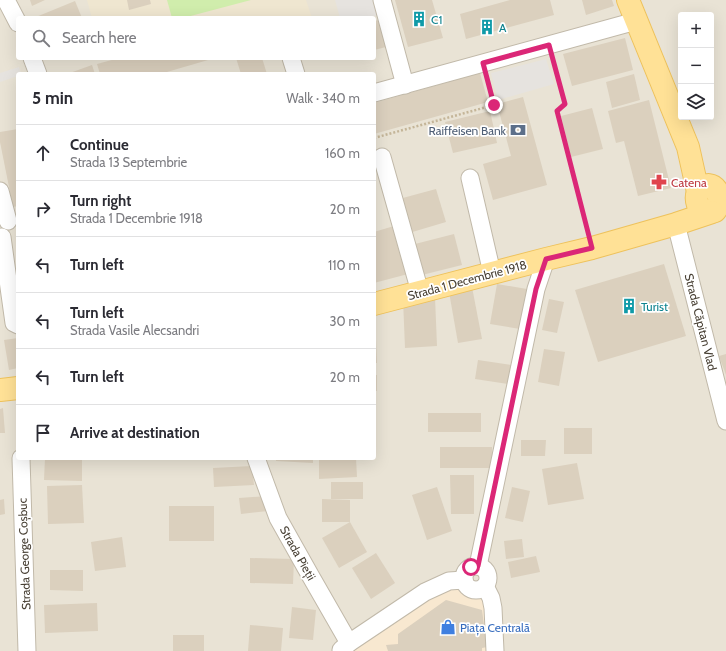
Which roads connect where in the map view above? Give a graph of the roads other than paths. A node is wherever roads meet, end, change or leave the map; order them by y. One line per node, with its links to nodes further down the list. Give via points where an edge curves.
1 (6, 0): 4 (street)
2 (382, 0): 10 (street)
3 (628, 0): 5 (main road)
4 (16, 19)
5 (636, 21): 10 (street); 14 (main road, via 688,148)
6 (33, 60): 8 (street)
7 (292, 60): 9 (street)
8 (37, 72)
9 (295, 72)
10 (405, 85): 11 (street)
11 (376, 92)
12 (382, 157): 23 (street)
13 (470, 178): 22 (street)
14 (710, 190): 16 (main road, via 696,200 703,211); 19 (main road, Strada 1 Decembrie 1918)
15 (0, 191): 17 (street)
16 (718, 211): 18 (main road, Strada 1 Decembrie 1918)
17 (13, 220): 20 (street)
18 (676, 224): 19 (main road, Strada 1 Decembrie 1918); 28 (street, Strada Căpitan Vlad)
19 (653, 231): 21 (main road, Strada 1 Decembrie 1918)
20 (1, 238): 25 (street)
21 (546, 259): 22 (main road, Strada 1 Decembrie 1918); 31 (street, via 536,289)
22 (492, 273): 23 (main road, Strada 1 Decembrie 1918)
23 (420, 292): 24 (main road, Strada 1 Decembrie 1918)
24 (376, 303)
25 (16, 324)
26 (16, 388): 27 (main road)
27 (0, 390)
28 (726, 421)
29 (22, 460): 35 (street, Strada George Coșbuc)
30 (257, 460): 34 (street, Strada Pieții, via 278,518)
31 (478, 566): 32 (street, via 468,569); 33 (street, via 487,574)
32 (464, 580): 33 (street, via 466,585 476,590); 34 (street, via 449,581 426,592)
33 (485, 586): 36 (street, via 493,608)
34 (345, 647)
35 (27, 651)
36 (495, 651)

